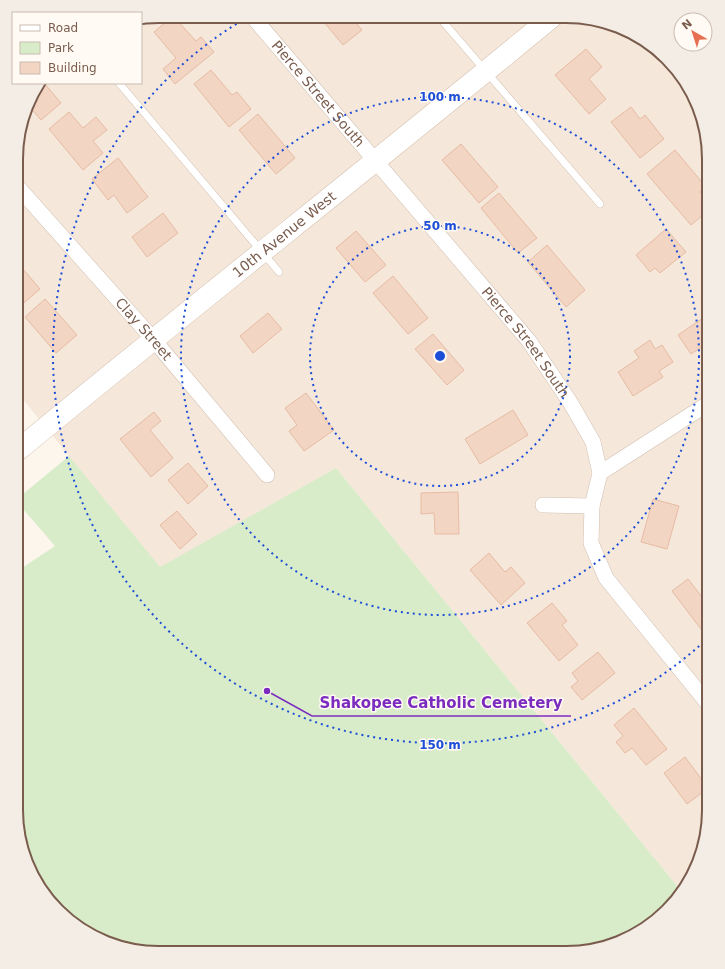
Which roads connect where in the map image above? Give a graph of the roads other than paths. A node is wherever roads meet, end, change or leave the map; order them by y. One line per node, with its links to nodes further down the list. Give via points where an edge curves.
1 (258, 23): 6 (street, Pierce Street South)
2 (443, 23): 4 (lane)
3 (545, 23): 4 (main road, 10th Avenue West)
4 (486, 72): 6 (main road, 10th Avenue West); 8 (lane)
5 (121, 84): 9 (lane)
6 (377, 161): 9 (main road, 10th Avenue West); 14 (street, Pierce Street South, via 529,341 593,442)
7 (23, 193): 11 (street, Clay Street)
8 (600, 204)
9 (262, 252): 10 (lane); 11 (main road, 10th Avenue West)
10 (279, 272)
11 (153, 338): 13 (main road, 10th Avenue West); 15 (street, Clay Street)
12 (702, 407): 14 (street)
13 (23, 446)
14 (600, 473): 17 (street, Pierce Street South)
15 (267, 475)
16 (543, 505): 17 (street)
17 (592, 506): 18 (street, Pierce Street South, via 591,543 606,578)
18 (702, 696)

